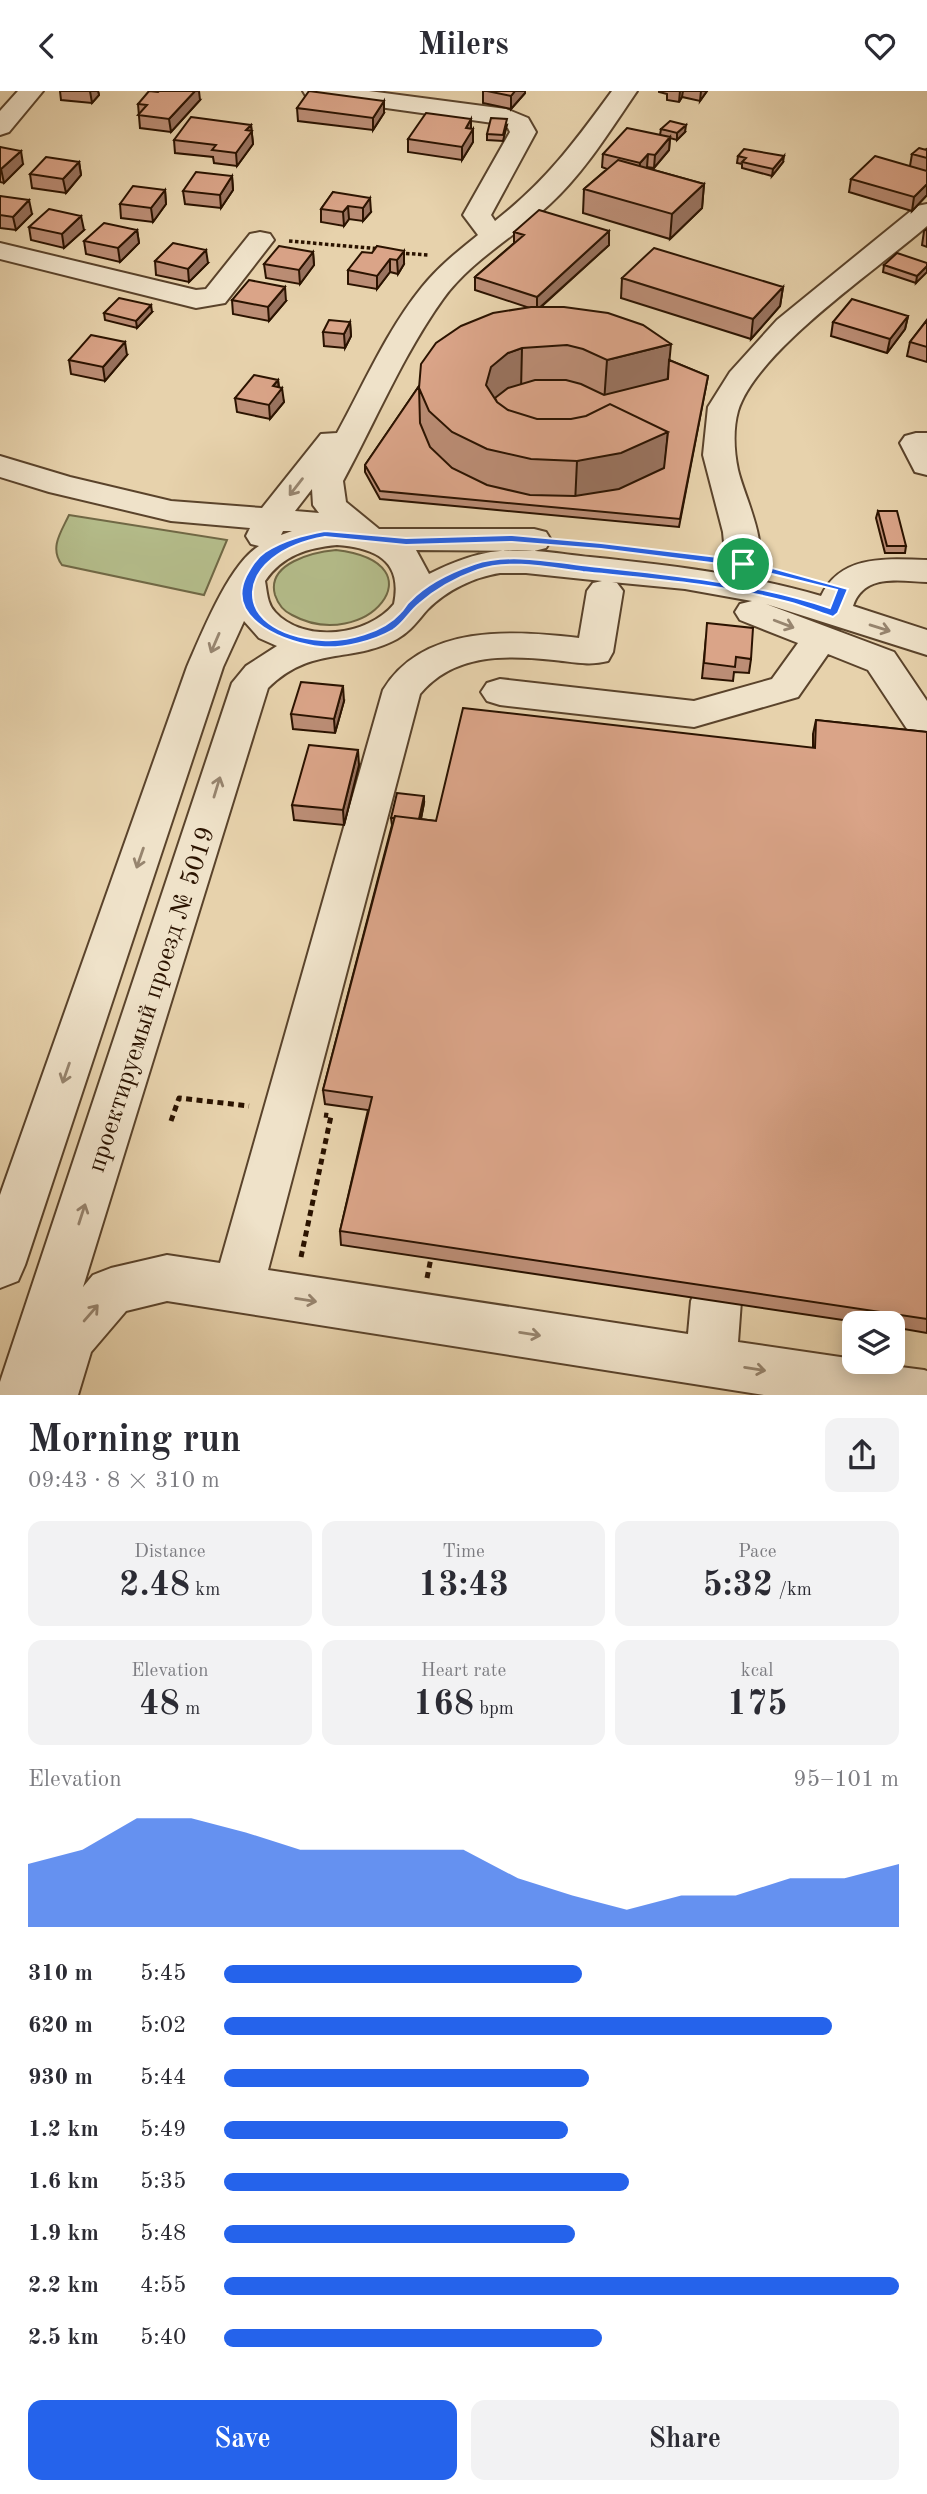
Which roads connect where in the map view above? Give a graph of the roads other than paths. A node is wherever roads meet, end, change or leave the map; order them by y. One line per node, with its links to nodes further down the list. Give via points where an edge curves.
1 (31, 91): 5 (street)
2 (315, 91): 4 (street)
3 (625, 91): 8 (street, via 541,198)
4 (350, 93): 8 (street, via 506,117 519,123 523,132 519,145 477,215)
5 (0, 127)
6 (927, 212): 16 (street, via 764,348 723,409 719,442 723,478 740,525)
7 (260, 240): 9 (street, via 215,297 196,299)
8 (490, 241): 10 (street, via 459,264 432,293)
9 (0, 251)
10 (383, 376): 14 (street, one-way to 14); 15 (street, via 327,481 330,505)
11 (927, 443): 12 (street, via 916,443)
12 (927, 465)
13 (0, 466): 14 (street, via 171,511)
14 (272, 518): 15 (street); 18 (street)
15 (365, 535): 16 (street, via 512,538); 18 (street, via 304,538 268,555); 21 (street, via 398,552 412,567 417,585)
16 (743, 564): 22 (street)
17 (927, 571): 22 (street, via 870,571 855,577)
18 (252, 575): 25 (street, via 248,601 257,617 274,631); 28 (street, проектируемый проезд № 5019, one-way to 28, via 205,667)
19 (443, 580): 20 (street, via 476,577); 21 (street); 22 (street, via 479,566 536,563 713,583)
20 (606, 591): 22 (street, one-way to 22, via 748,611); 29 (street, via 595,652 487,645 454,652 423,667 402,690)
21 (413, 603): 25 (street, via 404,617 369,637)
22 (832, 613): 23 (street); 24 (street, one-way to 24); 26 (street, via 785,688 694,714); 27 (street, via 881,661)
23 (927, 615)
24 (927, 643)
25 (324, 644): 32 (street, проектируемый проезд № 5019, one-way to 25, via 251,683 285,655)
26 (500, 692)
27 (927, 727)
28 (0, 1265)
29 (238, 1289): 31 (street, one-way to 31); 33 (street, one-way to 29, via 69,1339 111,1291 167,1278)
30 (716, 1301): 31 (street)
31 (711, 1362): 34 (street, one-way to 34)
32 (22, 1395)
33 (52, 1395)
34 (924, 1395)

